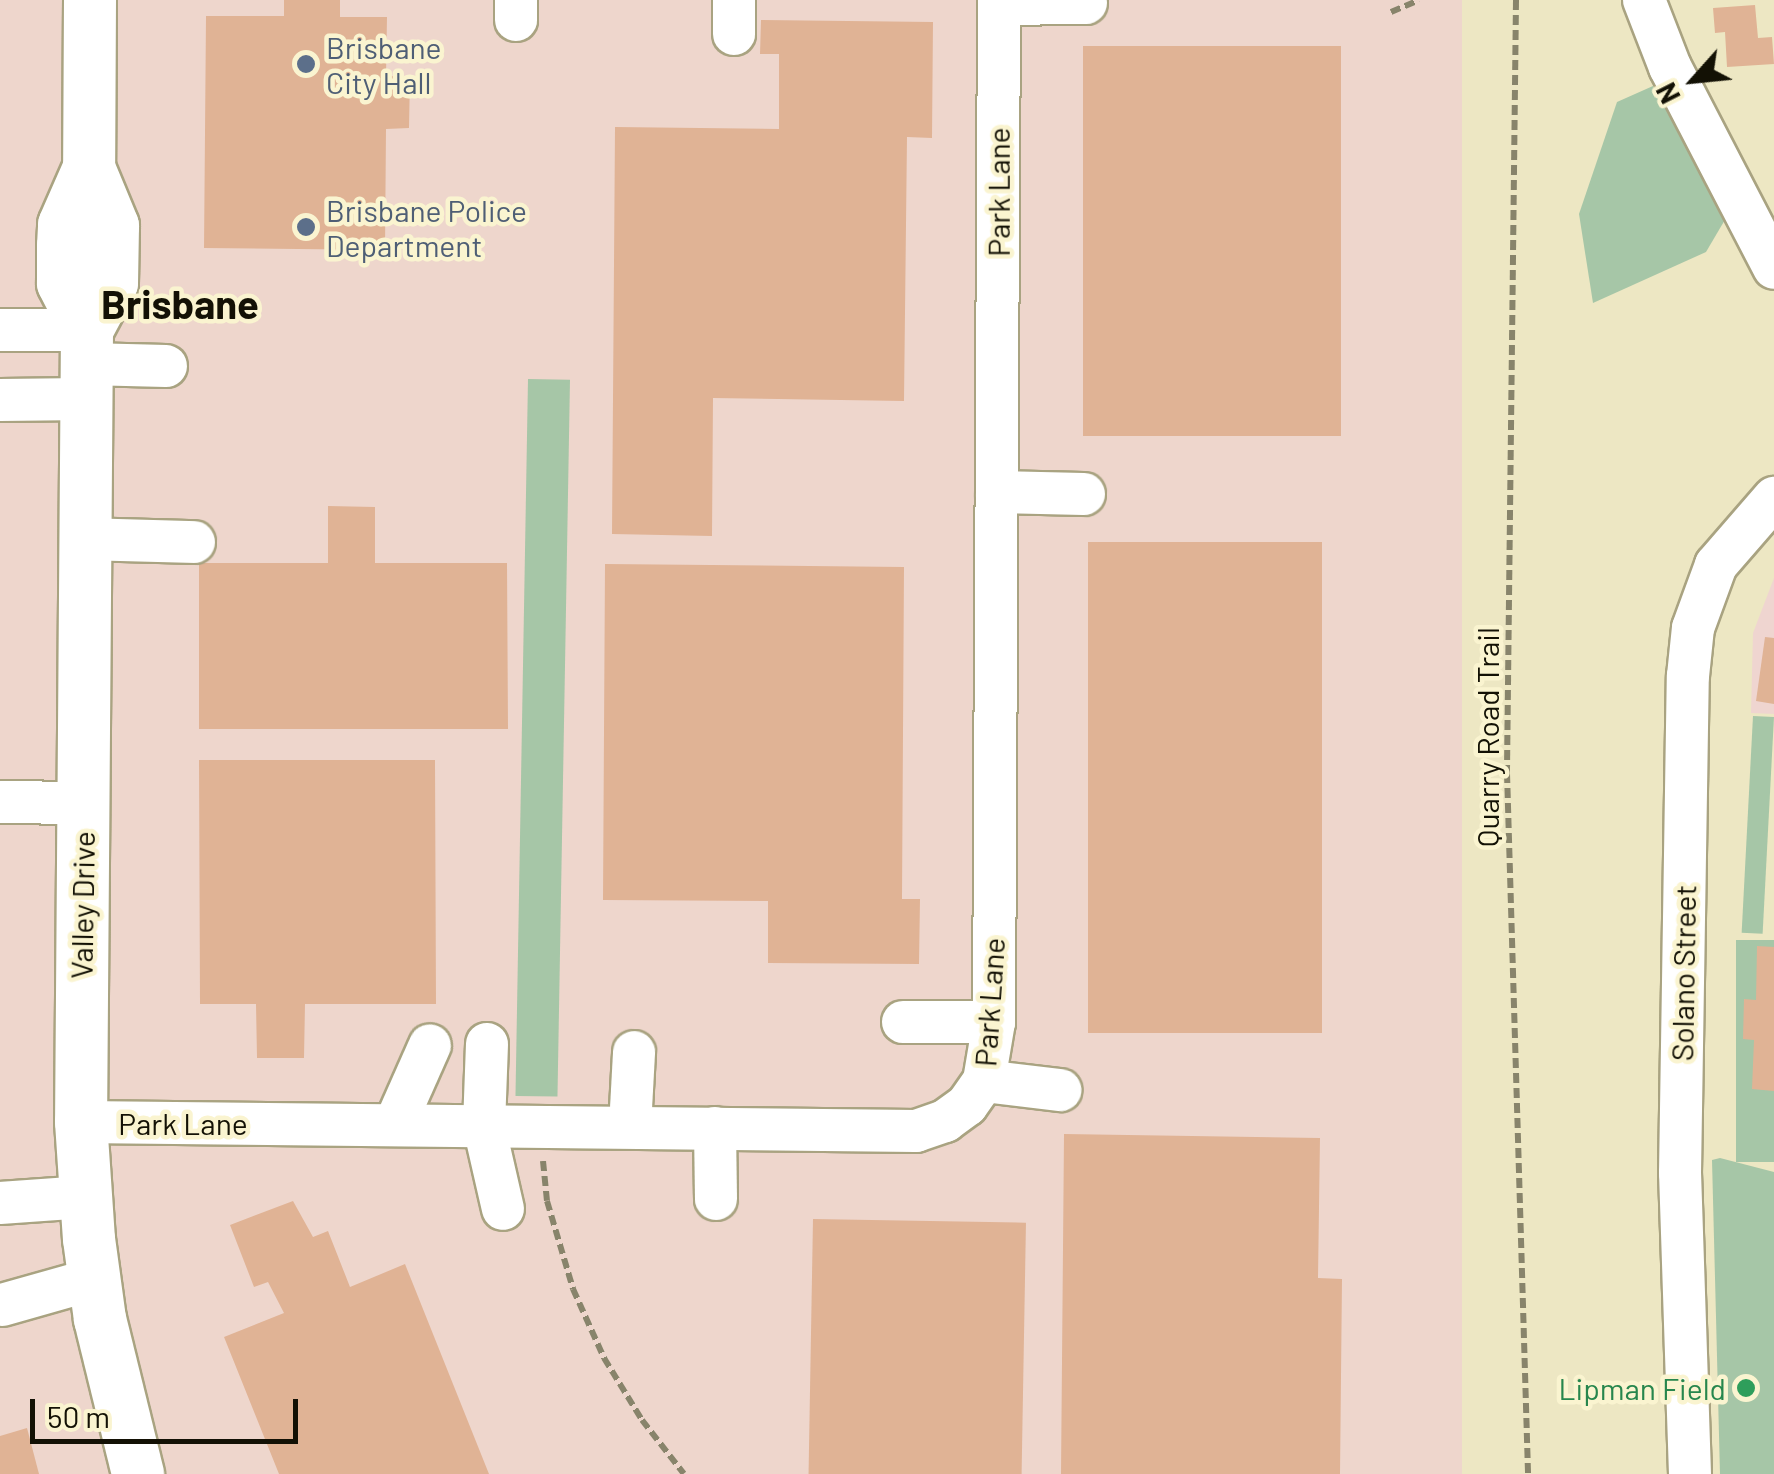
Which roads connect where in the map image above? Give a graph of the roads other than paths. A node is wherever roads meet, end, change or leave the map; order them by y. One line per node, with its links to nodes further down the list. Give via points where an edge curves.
1 (90, 0): 7 (main road, Valley Drive, via 89,168 64,224 63,246 63,283)
2 (1644, 0): 5 (street, via 1670,66)
3 (999, 2): 4 (street); 10 (street, Park Lane)
4 (1086, 3)
5 (1774, 268)
6 (0, 330): 7 (street)
7 (87, 364): 8 (street); 9 (street); 13 (main road, Valley Drive)
8 (166, 366)
9 (0, 400)
10 (997, 492): 11 (street); 18 (street, Park Lane)
11 (1084, 494)
12 (1774, 498): 36 (street, Solano Street, via 1716,565 1693,628 1688,676 1680,1173)
13 (85, 539): 14 (street); 16 (main road, Valley Drive)
14 (194, 542)
15 (0, 802): 16 (street)
16 (82, 803): 24 (main road, Valley Drive)
17 (903, 1022): 18 (street)
18 (994, 1022): 22 (street, Park Lane)
19 (486, 1044): 26 (street)
20 (430, 1045): 25 (street)
21 (634, 1052): 27 (street)
22 (984, 1081): 23 (street); 28 (street, Park Lane, via 945,1122 916,1131)
23 (1060, 1090)
24 (81, 1122): 25 (street, Park Lane); 29 (main road, Valley Drive)
25 (395, 1124): 26 (street, Park Lane)
26 (484, 1126): 27 (street, Park Lane); 32 (street)
27 (630, 1127): 28 (street, Park Lane)
28 (716, 1128): 30 (street)
29 (84, 1197): 31 (street); 33 (main road, Valley Drive)
30 (716, 1199)
31 (0, 1203)
32 (503, 1209)
33 (94, 1279): 34 (street); 35 (main road, Valley Drive)
34 (2, 1304)
35 (138, 1474)
36 (1690, 1474)

